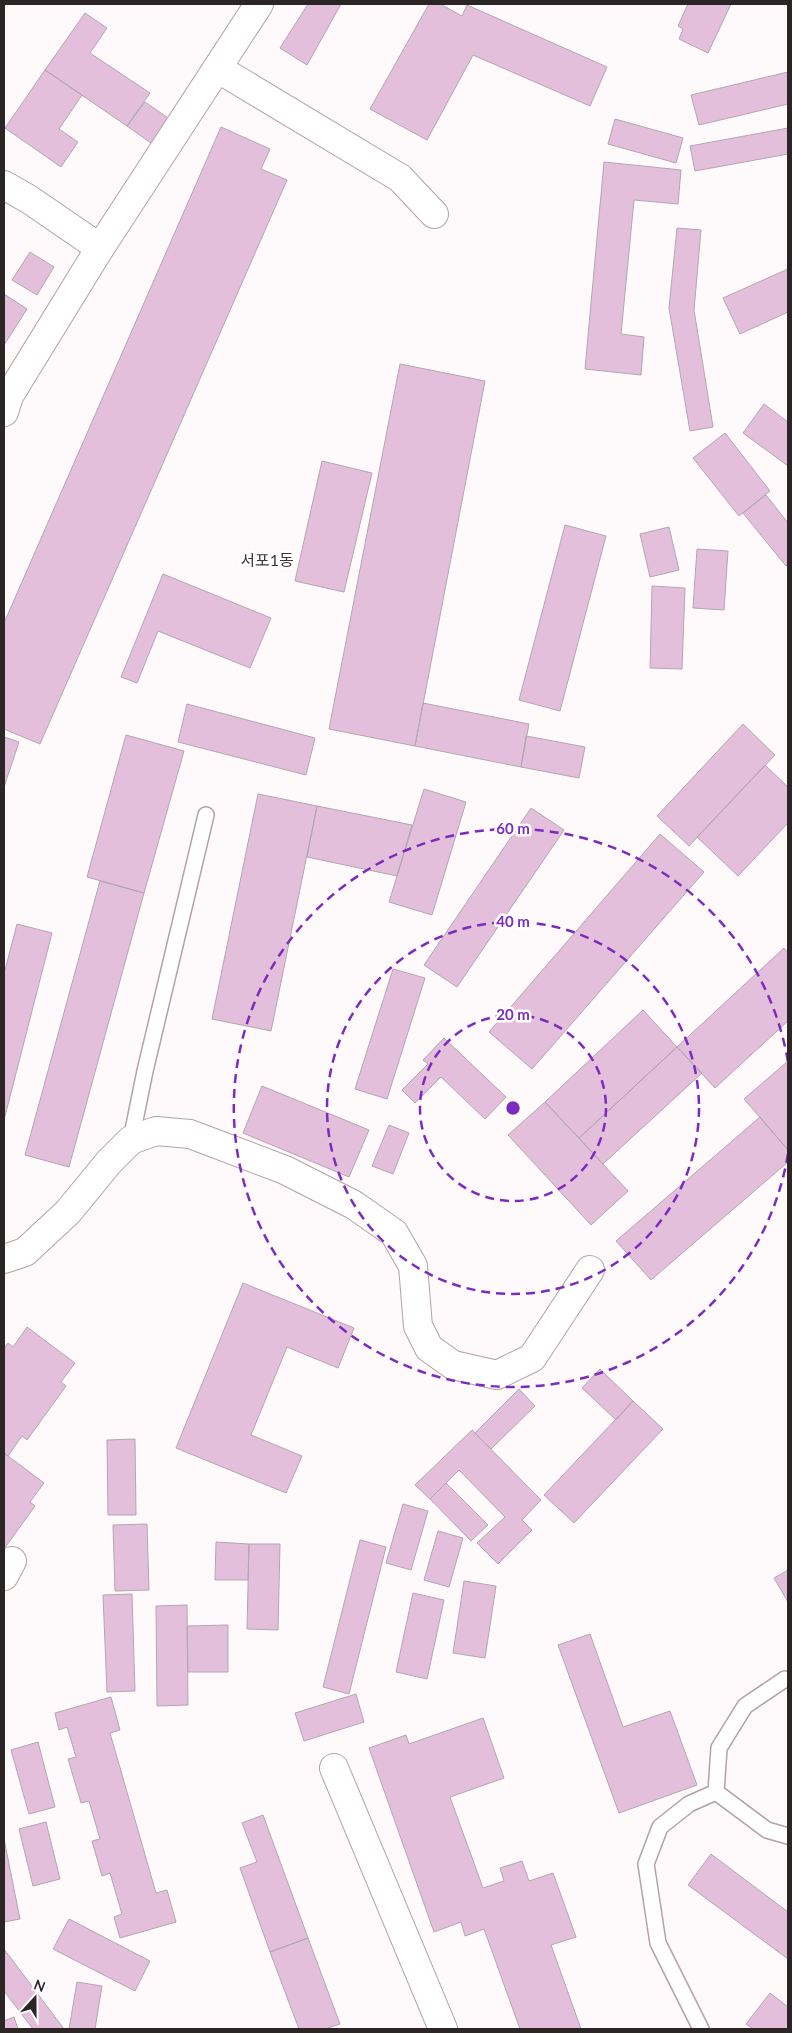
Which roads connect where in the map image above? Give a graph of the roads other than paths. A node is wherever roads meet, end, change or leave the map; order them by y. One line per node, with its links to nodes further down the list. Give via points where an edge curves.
1 (259, 4): 2 (street)
2 (217, 68): 4 (street, via 400,178); 5 (street)
3 (4, 185): 5 (street)
4 (434, 214)
5 (100, 248): 6 (street, via 9,396)
6 (4, 412)
7 (206, 815): 8 (lane)
8 (131, 1140): 9 (street, via 68,1212 25,1252); 10 (street, via 156,1131 190,1134 285,1170 378,1221 394,1233 413,1266 418,1326 429,1348 453,1365 497,1375 532,1358)
9 (4, 1259)
10 (590, 1270)
11 (788, 1680): 13 (lane, via 745,1706 719,1748)
12 (334, 1768): 15 (street)
13 (716, 1792): 14 (lane, via 767,1830); 16 (lane, via 689,1804 660,1827 646,1864 658,1943)
14 (788, 1836)
15 (443, 2029)
16 (702, 2029)

